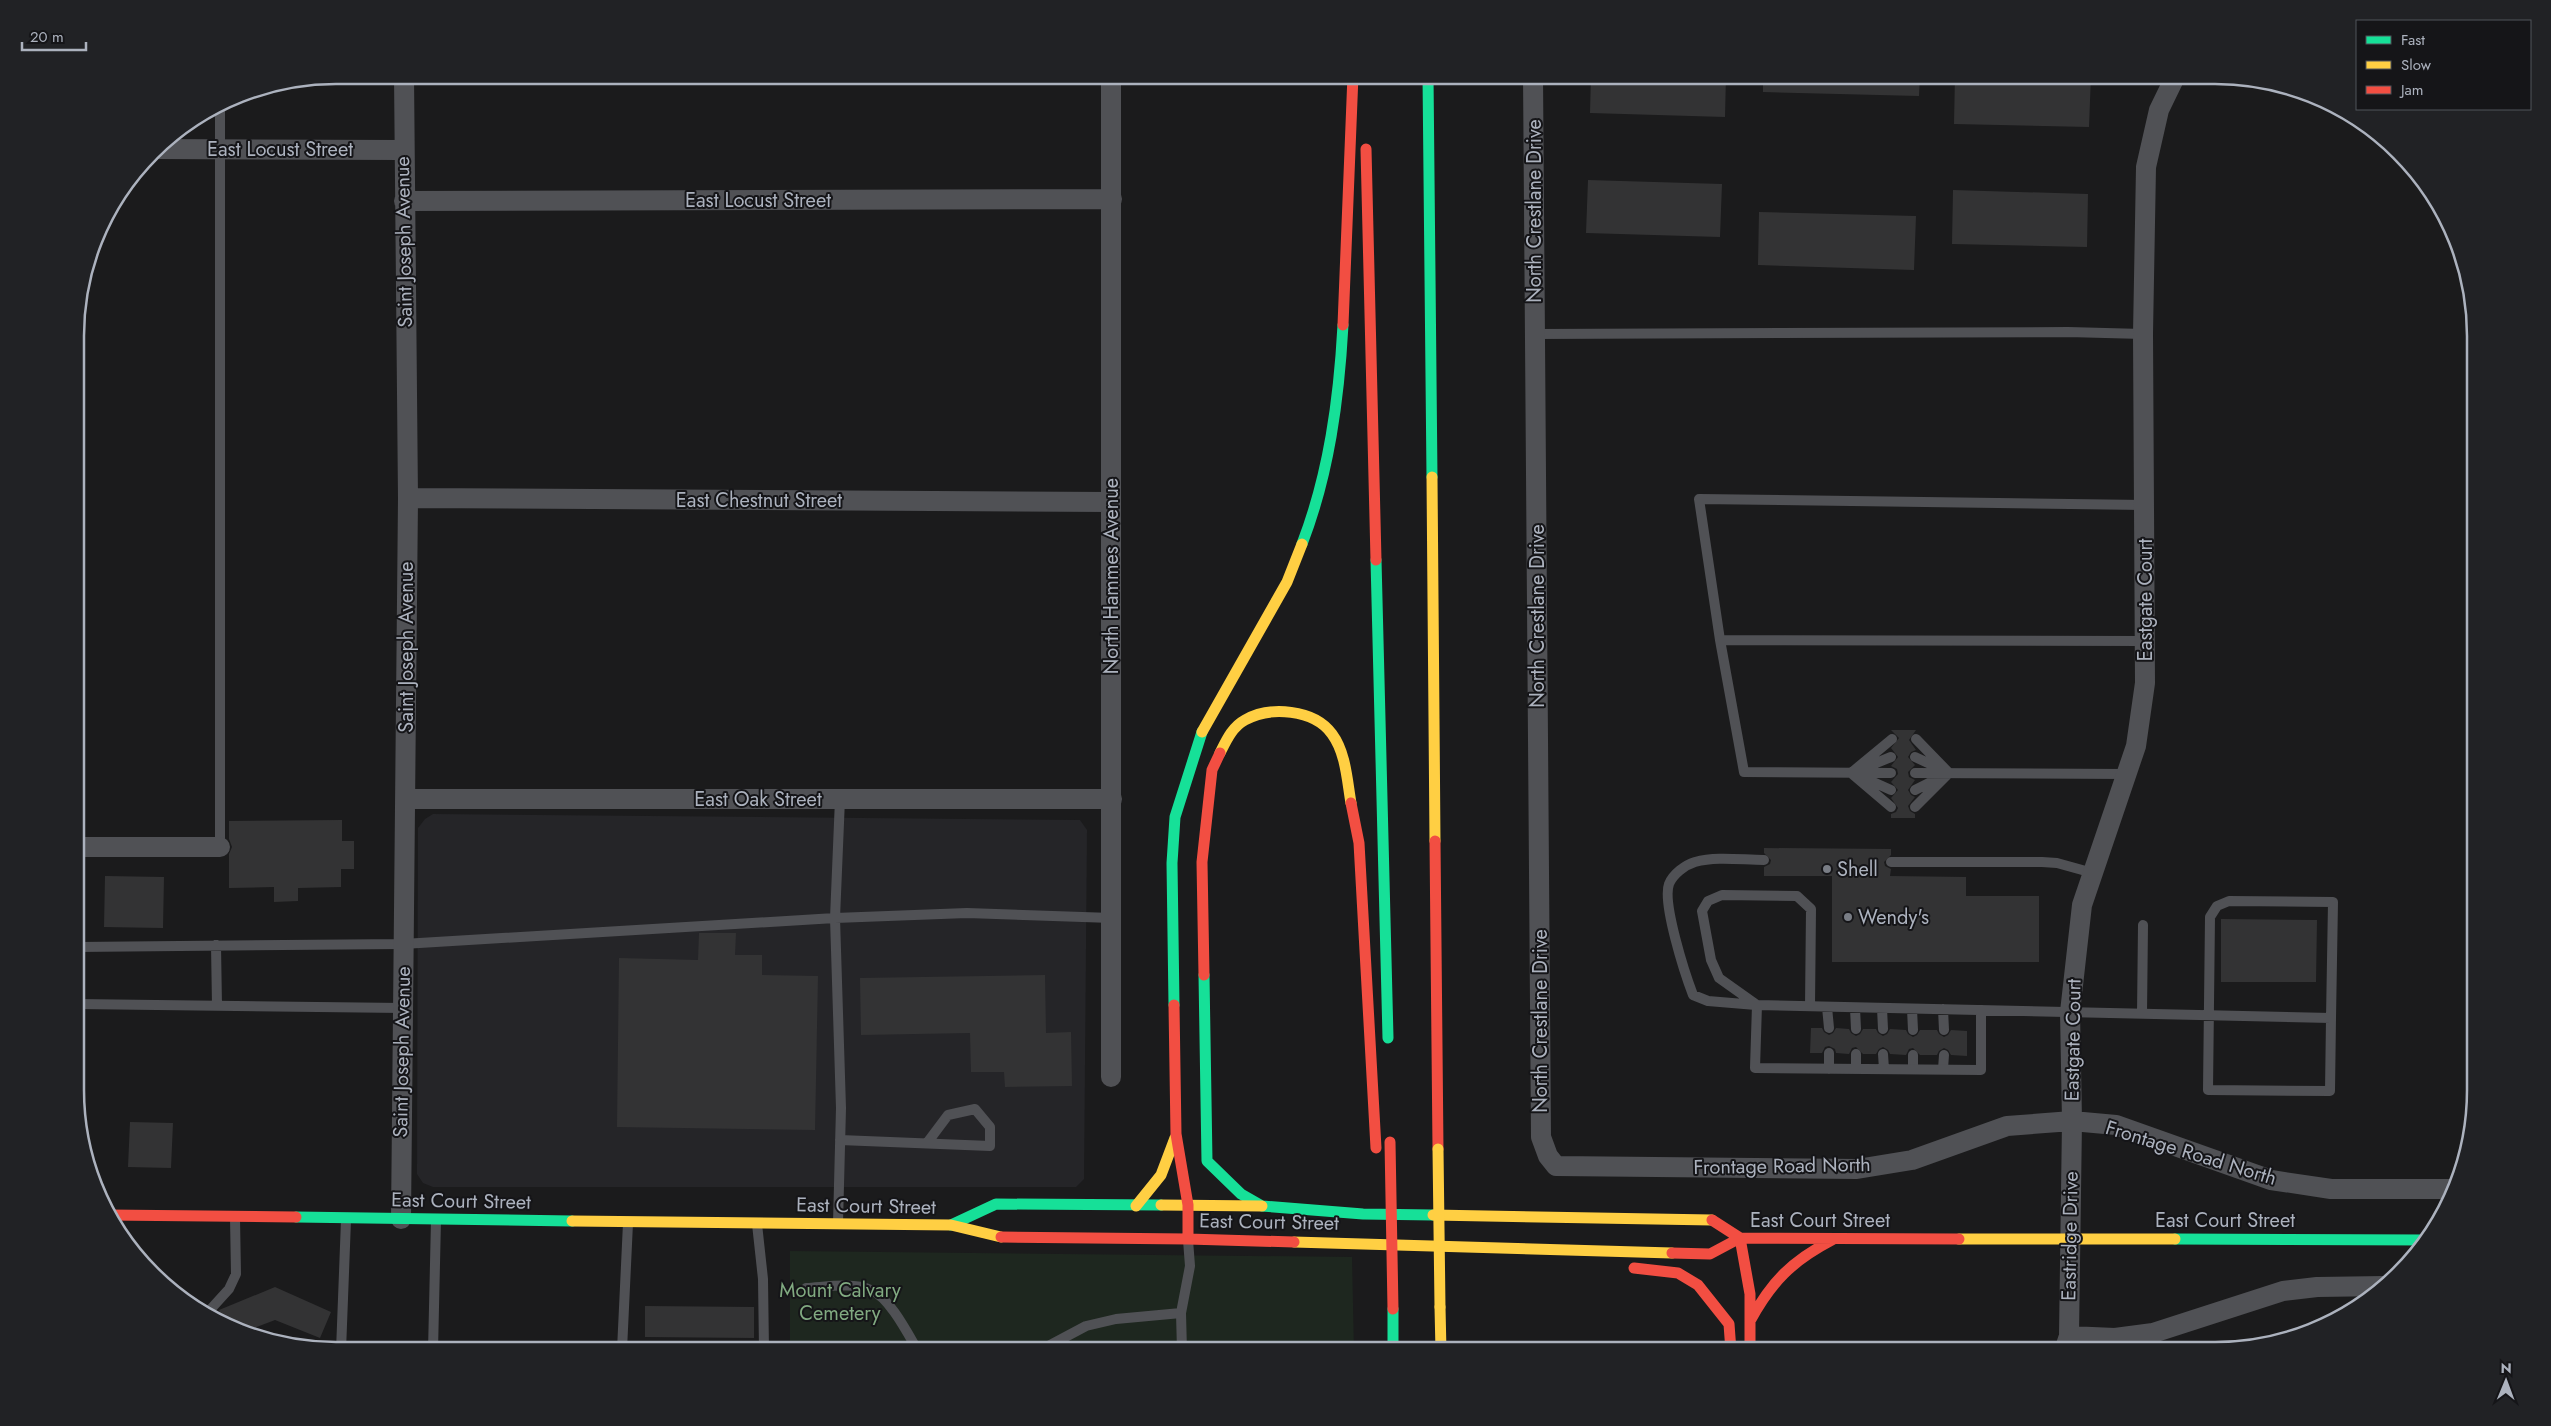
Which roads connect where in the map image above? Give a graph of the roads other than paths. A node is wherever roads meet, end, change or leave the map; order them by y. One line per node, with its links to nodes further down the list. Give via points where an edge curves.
1 (404, 84): 11 (street, Saint Joseph Avenue)
2 (1111, 84): 12 (street, North Hammes Avenue)
3 (1353, 84): 81 (main road, via 1340,386 1317,505 1287,582 1203,729 1175,817 1172,863)
4 (1428, 84): 125 (main road, bridge)
5 (1533, 84): 14 (street, North Crestlane Drive)
6 (2172, 84): 15 (street, Eastgate Court, via 2159,110 2146,167)
7 (220, 112): 10 (lane)
8 (1366, 135): 68 (main road)
9 (166, 149): 10 (street, East Locust Street)
10 (220, 149): 11 (street, East Locust Street); 38 (lane)
11 (404, 150): 13 (street, Saint Joseph Avenue)
12 (1112, 199): 13 (street, East Locust Street); 17 (street, North Hammes Avenue)
13 (404, 201): 16 (street, Saint Joseph Avenue)
14 (1535, 334): 15 (lane); 85 (street, North Crestlane Drive, via 1541,1138)
15 (2143, 334): 18 (street, Eastgate Court)
16 (408, 498): 17 (street, East Chestnut Street); 32 (street, Saint Joseph Avenue)
17 (1110, 502): 34 (street, North Hammes Avenue)
18 (2145, 505): 19 (lane, via 1699,498); 20 (street, Eastgate Court)
19 (1720, 640): 20 (lane); 25 (lane, via 1744,772)
20 (2145, 641): 29 (street, Eastgate Court, via 2145,683 2136,746)
21 (1892, 739): 25 (lane)
22 (1916, 739): 28 (lane)
23 (1891, 757): 25 (lane)
24 (1916, 757): 28 (lane)
25 (1852, 773): 26 (lane); 30 (lane); 35 (lane)
26 (1891, 773)
27 (1916, 773): 28 (lane)
28 (1949, 773): 29 (lane); 31 (lane); 36 (lane)
29 (2127, 774): 41 (street, Eastgate Court)
30 (1891, 790)
31 (1915, 790)
32 (405, 799): 33 (street, East Oak Street); 45 (street, Saint Joseph Avenue)
33 (840, 799): 34 (street, East Oak Street); 42 (lane)
34 (1112, 799): 43 (street, North Hammes Avenue)
35 (1891, 806)
36 (1915, 807)
37 (84, 847): 38 (street)
38 (220, 847)
39 (1764, 860): 50 (lane, via 1694,862 1678,871 1669,884 1668,902 1693,995 1708,1002)
40 (1891, 862): 41 (lane, via 2042,862)
41 (2093, 873): 59 (street, Eastgate Court, via 2082,905)
42 (834, 918): 43 (lane, via 967,914); 45 (lane); 83 (lane)
43 (1112, 918): 79 (street, North Hammes Avenue)
44 (2143, 925): 60 (lane)
45 (404, 944): 46 (lane); 53 (street, Saint Joseph Avenue)
46 (216, 946): 47 (lane); 49 (lane)
47 (84, 947)
48 (84, 1004): 49 (lane)
49 (217, 1006): 53 (lane)
50 (1756, 1006): 51 (lane); 51 (lane, via 1719,978 1711,960 1702,912 1708,901 1722,894 1797,896 1811,909); 74 (lane, via 1755,1068)
51 (1810, 1006): 52 (lane)
52 (1827, 1007): 54 (lane); 63 (lane)
53 (403, 1008): 94 (street, Saint Joseph Avenue)
54 (1855, 1008): 55 (lane); 64 (lane)
55 (1882, 1008): 56 (lane); 65 (lane)
56 (1912, 1008): 57 (lane); 66 (lane)
57 (1943, 1010): 58 (lane); 67 (lane)
58 (1981, 1010): 59 (lane); 78 (lane, via 1982,1070)
59 (2070, 1012): 60 (lane); 80 (street, Eastgate Court)
60 (2142, 1014): 61 (lane)
61 (2209, 1016): 62 (lane); 62 (lane, via 2208,1090 2330,1091); 62 (lane, via 2210,917 2217,906 2229,900 2333,902)
62 (2331, 1018)
63 (1829, 1028)
64 (1856, 1029)
65 (1883, 1029)
66 (1913, 1030)
67 (1944, 1030)
68 (1388, 1052)
69 (1829, 1053): 74 (lane)
70 (1856, 1054): 75 (lane)
71 (1883, 1054): 76 (lane)
72 (1913, 1055): 77 (lane)
73 (1944, 1055): 78 (lane)
74 (1829, 1069): 75 (lane)
75 (1856, 1069): 76 (lane)
76 (1884, 1069): 77 (lane)
77 (1913, 1069): 78 (lane)
78 (1943, 1069)
79 (1111, 1077)
80 (2072, 1121): 85 (street, Frontage Road North, via 2007,1126 1912,1160 1857,1169 1556,1166); 87 (street, Frontage Road North, via 2116,1125 2271,1180 2331,1189); 102 (street, Eastridge Drive)
81 (1176, 1134): 88 (main road); 89 (main road, via 1167,1167 1159,1182)
82 (1390, 1137): 109 (main road, bridge)
83 (840, 1140): 84 (lane); 98 (lane)
84 (927, 1143): 84 (lane, via 990,1146 990,1127 975,1109 948,1116)
85 (1548, 1156)
86 (1196, 1188): 88 (main road)
87 (2447, 1189)
88 (1188, 1205): 89 (main road); 90 (main road); 103 (main road)
89 (1136, 1206): 99 (main road, via 996,1204)
90 (1262, 1206): 100 (main road, via 1363,1214 1712,1219); 109 (main road, bridge, via 1205,1166 1202,862 1212,770 1228,736 1243,721 1263,712 1302,714 1320,722 1332,734 1342,753 1359,843 1377,1157)
91 (117, 1215): 92 (main road, East Court Street)
92 (235, 1217): 93 (main road, East Court Street); 113 (lane, via 236,1274 229,1289)
93 (346, 1218): 94 (main road, East Court Street); 117 (lane)
94 (400, 1219): 95 (main road, East Court Street)
95 (436, 1219): 96 (main road, East Court Street); 118 (lane)
96 (628, 1222): 97 (main road, East Court Street); 119 (lane)
97 (757, 1223): 98 (main road, East Court Street); 120 (lane, via 763,1279)
98 (838, 1224): 99 (main road, East Court Street)
99 (951, 1225): 103 (main road, East Court Street, via 998,1237)
100 (1740, 1238): 101 (main road, East Court Street); 105 (main road, East Court Street, via 1710,1254); 108 (main road); 115 (main road, via 1750,1294)
101 (1836, 1238): 102 (main road, East Court Street); 115 (main road, via 1805,1253 1782,1271)
102 (2069, 1238): 104 (main road, East Court Street); 128 (street, Eastridge Drive)
103 (1188, 1239): 105 (main road, East Court Street); 114 (lane, via 1190,1266)
104 (2418, 1240)
105 (1530, 1248): 106 (main road)
106 (1550, 1260)
107 (1621, 1267): 116 (main road, via 1678,1273 1698,1285)
108 (1734, 1267)
109 (1392, 1272): 124 (main road, bridge)
110 (2374, 1286): 129 (street, via 2283,1292 2153,1332)
111 (806, 1288): 121 (lane, via 872,1290 886,1301)
112 (1728, 1305): 116 (main road)
113 (211, 1309)
114 (1181, 1313): 122 (lane, via 1116,1319 1086,1326); 123 (lane)
115 (1750, 1321): 127 (main road)
116 (1729, 1324): 126 (main road)
117 (341, 1342)
118 (433, 1342)
119 (622, 1342)
120 (764, 1342)
121 (912, 1342)
122 (1056, 1342)
123 (1182, 1342)
124 (1393, 1342)
125 (1441, 1342)
126 (1730, 1342)
127 (1750, 1342)
128 (2067, 1342)
129 (2077, 1342)

